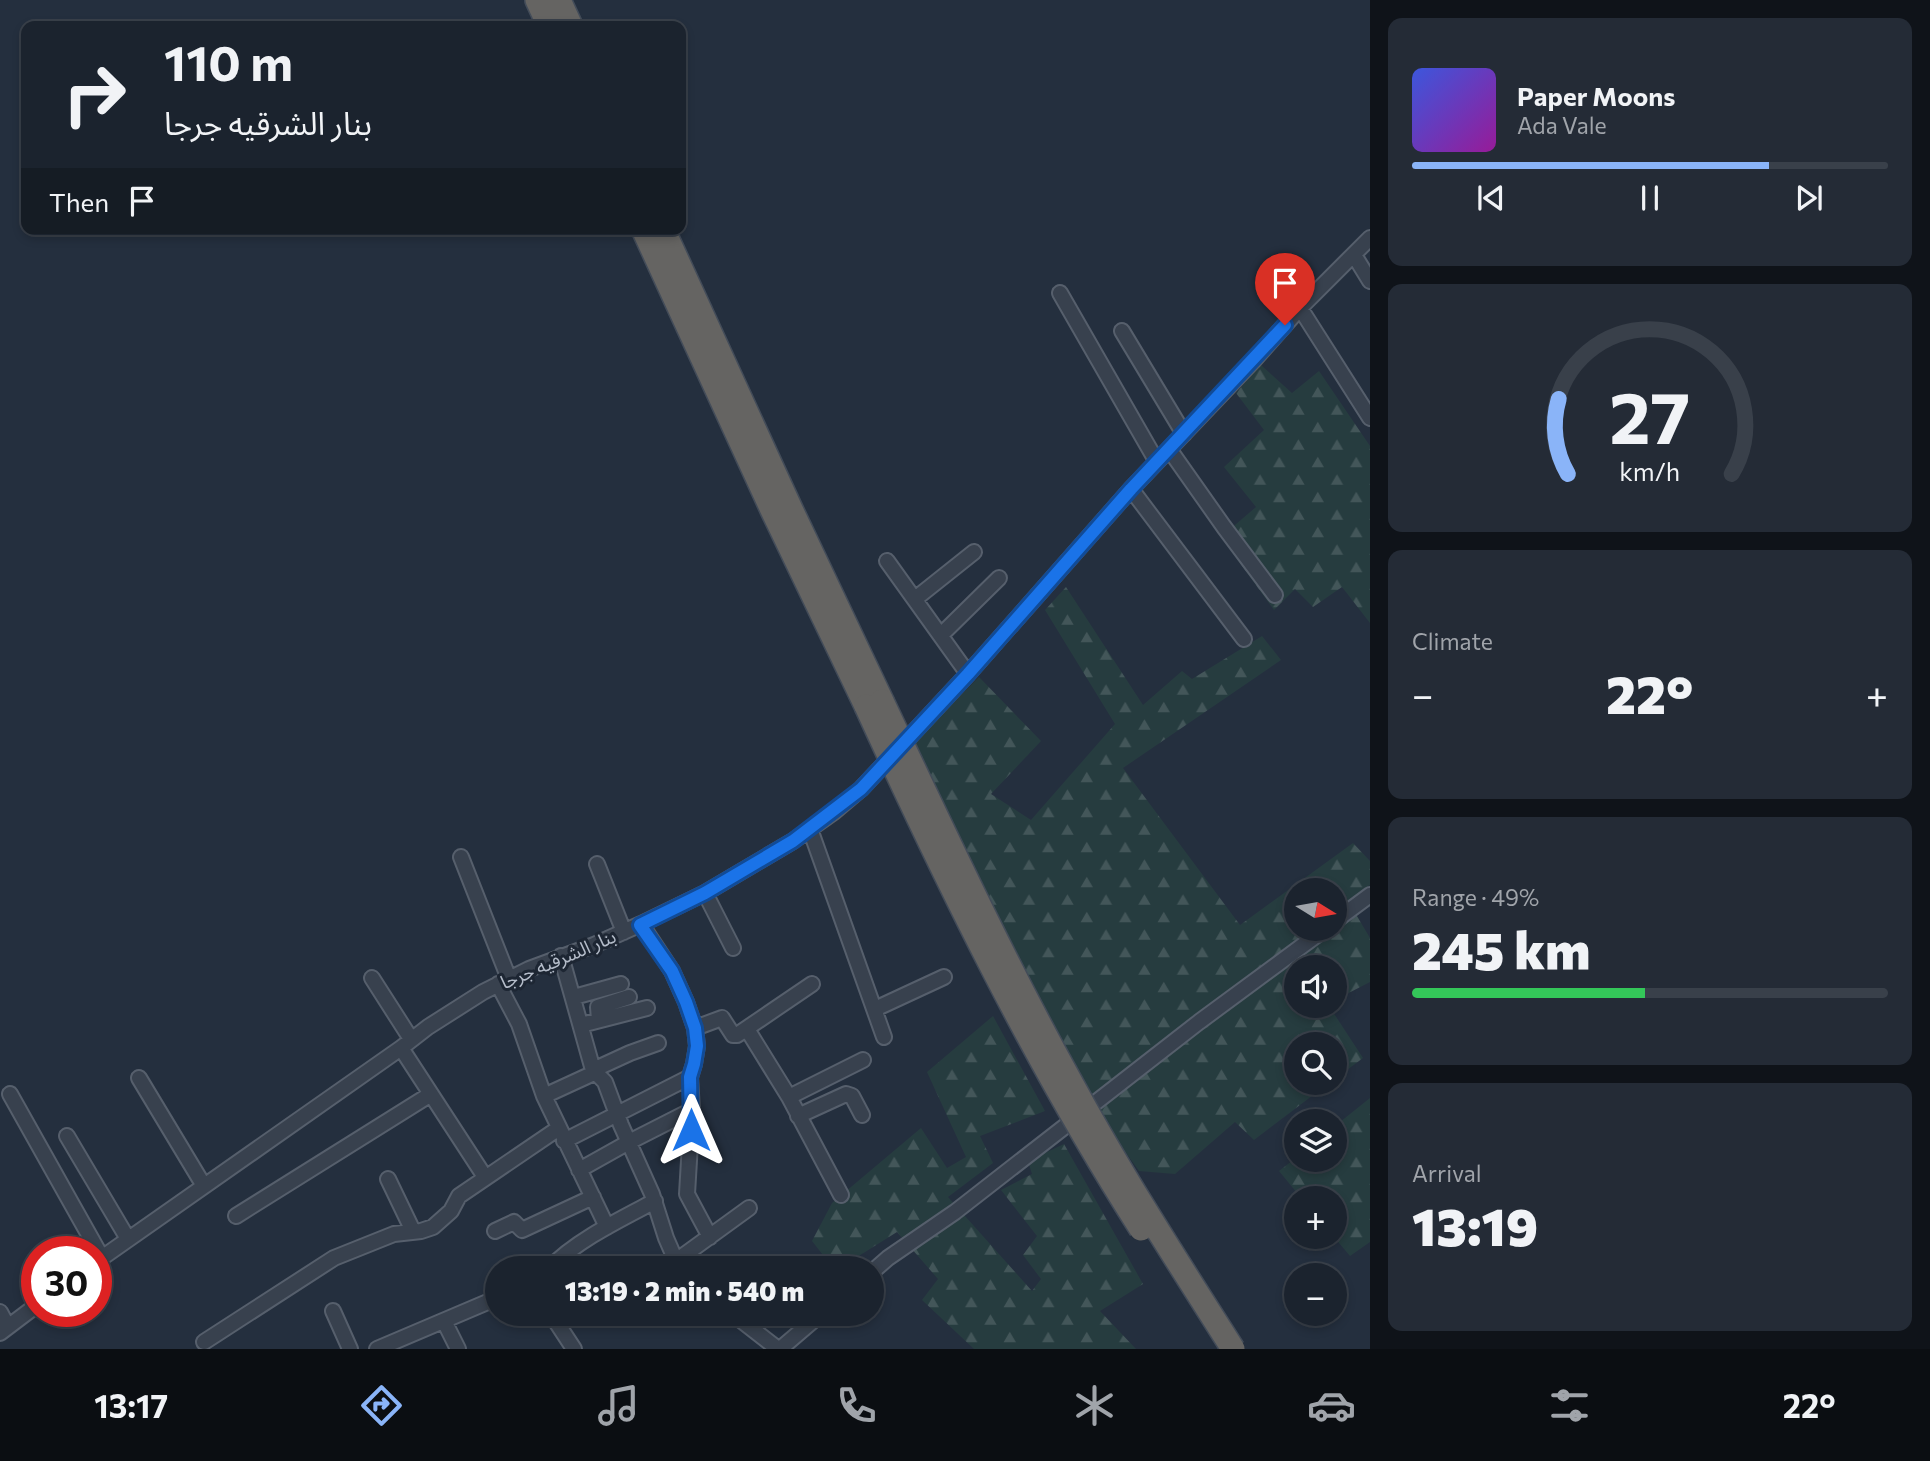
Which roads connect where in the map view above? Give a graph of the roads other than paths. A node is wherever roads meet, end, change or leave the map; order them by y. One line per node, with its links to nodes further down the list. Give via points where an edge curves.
1 (537, 0): 3 (highway)
2 (559, 0): 4 (highway)
3 (547, 21)
4 (568, 21)
5 (646, 235): 26 (highway, via 772,510)
6 (666, 235): 26 (highway)
7 (1370, 238): 8 (street, بنار الشرقيه جرجا)
8 (1354, 255): 9 (street); 11 (street, بنار الشرقيه جرجا)
9 (1370, 281)
10 (1060, 293): 16 (street)
11 (1300, 308): 13 (street); 14 (street, بنار الشرقيه جرجا)
12 (1122, 331): 14 (street)
13 (1370, 418)
14 (1184, 434): 15 (street, بنار الشرقيه جرجا)
15 (1169, 449): 16 (street, بنار الشرقيه جرجا); 21 (street)
16 (1157, 462): 17 (street, بنار الشرقيه جرجا)
17 (1131, 489): 24 (street); 25 (street, بنار الشرقيه جرجا)
18 (974, 552): 22 (street)
19 (887, 561): 22 (street)
20 (999, 578): 23 (street)
21 (1275, 595)
22 (915, 599): 23 (street)
23 (942, 635): 25 (street)
24 (1244, 639)
25 (968, 674): 27 (street, بنار الشرقيه جرجا, via 861,789)
26 (874, 703): 102 (highway, bridge, via 924,832 1059,1094); 103 (highway, bridge, via 1076,1091)
27 (810, 829): 30 (street, بنار الشرقيه جرجا); 44 (street)
28 (461, 857): 40 (street)
29 (597, 864): 34 (street)
30 (705, 893): 33 (street, بنار الشرقيه جرجا); 36 (street)
31 (1370, 895): 32 (street)
32 (1348, 911)
33 (640, 925): 34 (street, بنار الشرقيه جرجا); 47 (street, via 672,971)
34 (624, 932): 37 (street, بنار الشرقيه جرجا)
35 (1307, 942): 86 (street)
36 (733, 948)
37 (561, 956): 40 (street, بنار الشرقيه جرجا); 42 (street)
38 (944, 977): 44 (street)
39 (372, 978): 51 (street)
40 (504, 981): 51 (street, بنار الشرقيه جرجا); 58 (street)
41 (812, 984): 48 (street)
42 (574, 997): 45 (street, via 625,991 598,1007); 46 (street)
43 (647, 1008): 45 (street)
44 (874, 1009): 49 (street)
45 (599, 1020): 46 (street)
46 (581, 1025): 53 (street)
47 (695, 1028): 48 (street, via 722,1018 733,1035); 54 (street, via 697,1046)
48 (747, 1028): 59 (street)
49 (884, 1037)
50 (658, 1043): 53 (street)
51 (406, 1044): 57 (street); 70 (street, بنار الشرقيه جرجا)
52 (863, 1060): 59 (street)
53 (594, 1072): 58 (street); 61 (street, via 605,1082)
54 (690, 1077): 60 (street); 61 (street)
55 (139, 1078): 70 (street)
56 (10, 1094): 79 (street)
57 (431, 1094): 68 (street); 75 (street)
58 (544, 1096): 64 (street)
59 (789, 1097): 63 (street)
60 (692, 1110): 66 (street); 80 (street, via 687,1194)
61 (618, 1113): 64 (street); 66 (street)
62 (862, 1115): 63 (street, via 852,1096 846,1094)
63 (798, 1116): 71 (street)
64 (562, 1135): 67 (street); 68 (street)
65 (67, 1136): 81 (street)
66 (629, 1142): 67 (street); 73 (street)
67 (579, 1170): 72 (street)
68 (485, 1177): 77 (street, via 458,1196 444,1220)
69 (388, 1179): 77 (street)
70 (204, 1186): 81 (street, بنار الشرقيه جرجا)
71 (841, 1195)
72 (593, 1197): 76 (street); 78 (street, via 522,1230 514,1222)
73 (655, 1202): 76 (street); 84 (street)
74 (749, 1208): 80 (street)
75 (236, 1216)
76 (607, 1227): 83 (street)
77 (413, 1231): 96 (street, via 334,1258)
78 (495, 1231)
79 (86, 1236)
80 (710, 1237): 85 (street)
81 (128, 1239): 82 (street, بنار الشرقيه جرجا)
82 (112, 1251)
83 (562, 1256)
84 (675, 1256)
85 (689, 1256)
86 (884, 1262)
87 (485, 1303): 91 (street)
88 (332, 1311): 97 (street)
89 (0, 1312): 95 (street)
90 (21, 1317): 95 (street)
91 (444, 1321): 98 (street); 99 (street)
92 (559, 1326): 100 (street)
93 (749, 1326): 101 (street)
94 (807, 1326): 101 (street)
95 (4, 1330)
96 (204, 1342)
97 (351, 1349)
98 (377, 1349)
99 (458, 1349)
100 (574, 1349)
101 (779, 1349)
102 (1217, 1349)
103 (1233, 1349)

